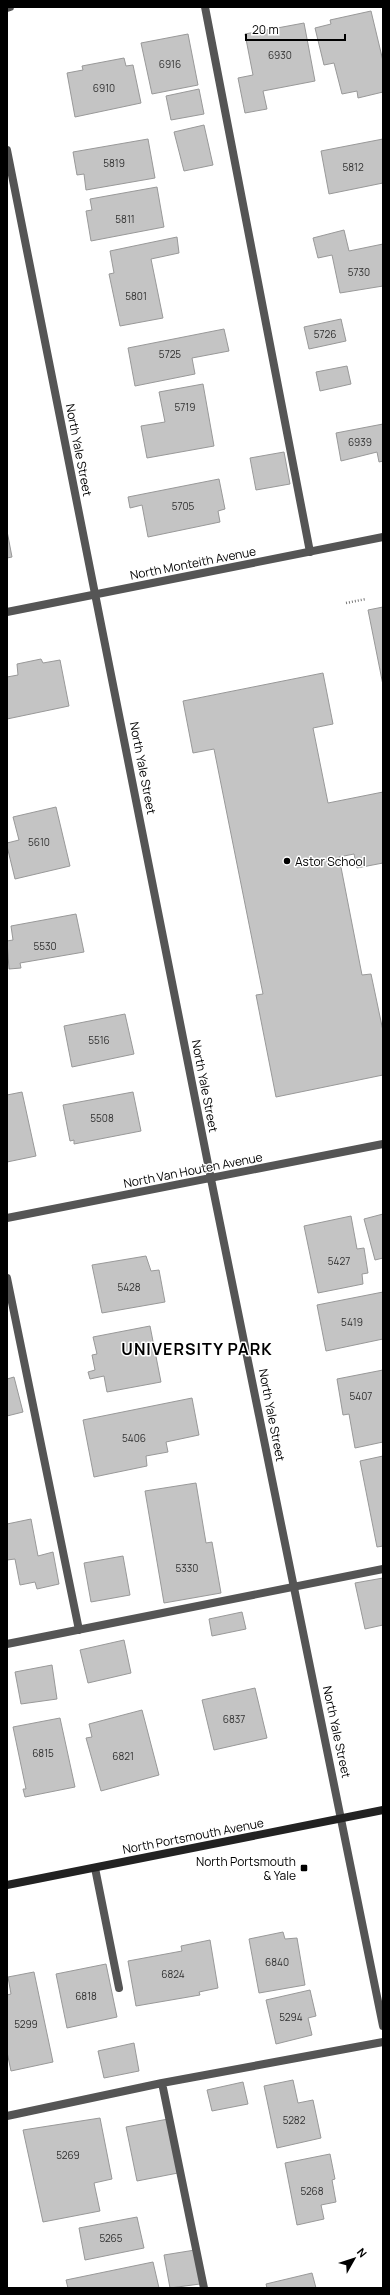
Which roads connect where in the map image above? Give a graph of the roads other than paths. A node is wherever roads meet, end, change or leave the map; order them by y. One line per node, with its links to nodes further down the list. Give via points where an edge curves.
1 (10, 7): 3 (street)
2 (205, 7): 6 (street)
3 (7, 8)
4 (7, 150): 7 (street, North Yale Street)
5 (383, 537): 6 (street, North Monteith Avenue)
6 (310, 552): 7 (street, North Monteith Avenue)
7 (96, 594): 8 (street, North Monteith Avenue); 10 (street, North Yale Street)
8 (7, 612)
9 (383, 1144): 10 (street, North Van Houten Avenue)
10 (212, 1179): 11 (street, North Van Houten Avenue); 14 (street, North Yale Street)
11 (7, 1218)
12 (7, 1278): 15 (street)
13 (383, 1569): 14 (street)
14 (295, 1587): 15 (street); 18 (street, North Yale Street)
15 (79, 1630): 16 (street)
16 (7, 1644)
17 (383, 1810): 18 (street, North Portsmouth Avenue)
18 (342, 1818): 19 (street, North Portsmouth Avenue); 22 (street, North Yale Street)
19 (95, 1868): 20 (street, North Portsmouth Avenue); 21 (street)
20 (7, 1885)
21 (119, 1988)
22 (383, 2026)
23 (383, 2042): 24 (street)
24 (162, 2083): 25 (street); 26 (street)
25 (7, 2116)
26 (204, 2288)

